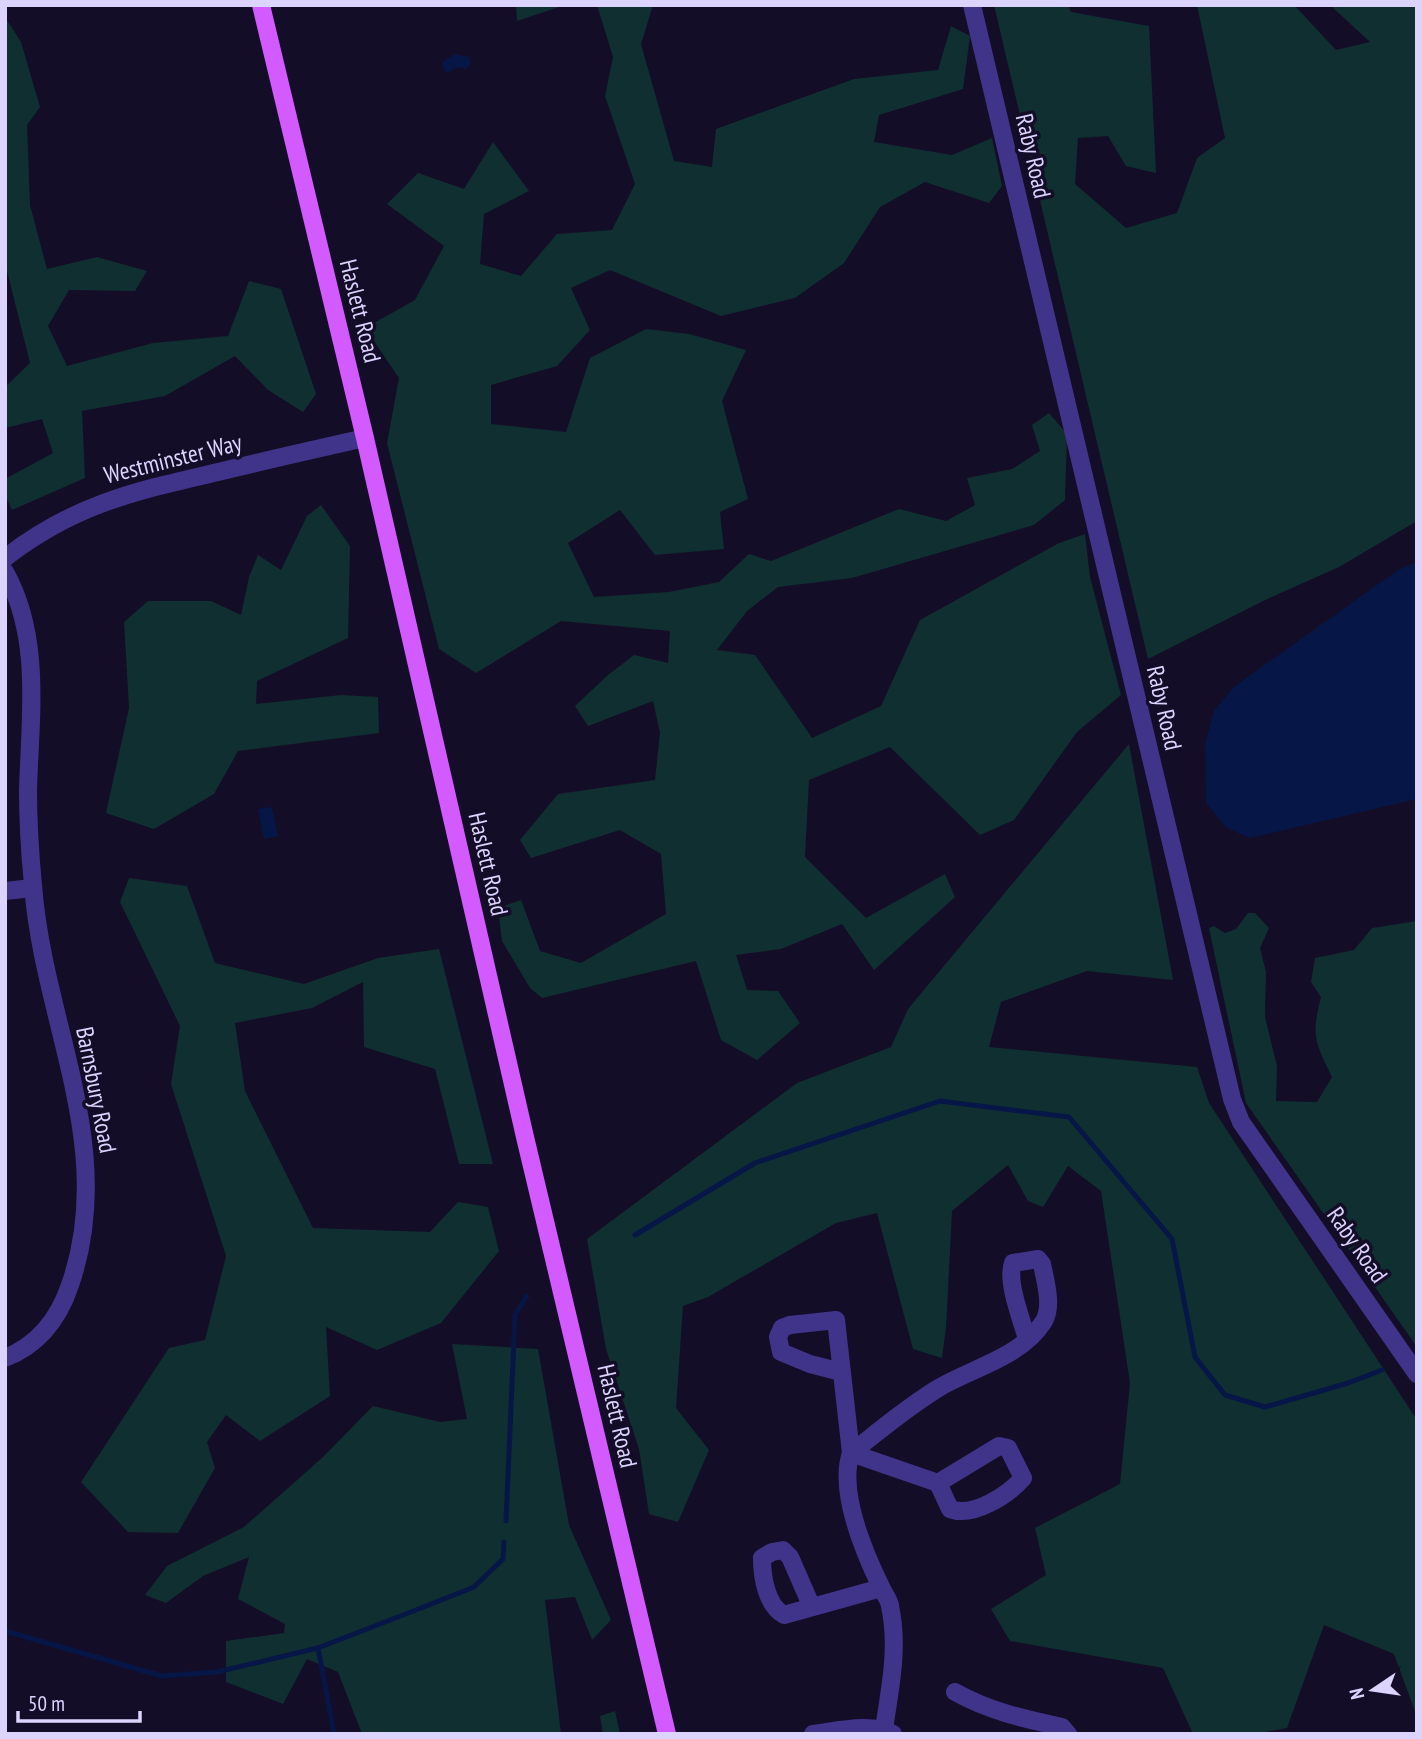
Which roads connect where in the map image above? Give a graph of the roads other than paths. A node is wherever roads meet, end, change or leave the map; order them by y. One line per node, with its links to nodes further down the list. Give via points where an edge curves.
1 (261, 5): 3 (main road, Haslett Road)
2 (972, 5): 11 (street, Raby Road, via 1232,1099 1241,1122)
3 (365, 438): 4 (street, Westminster Way, via 142,489 58,523); 18 (main road, Haslett Road)
4 (5, 558)
5 (5, 572): 6 (street, Barnsbury Road, via 25,624 31,666 28,792)
6 (33, 888): 7 (street); 9 (street, Barnsbury Road, via 81,1119 86,1210 77,1263 61,1308 34,1341)
7 (5, 891)
8 (1027, 1339): 12 (street, via 1004,1356 940,1387)
9 (5, 1358)
10 (841, 1372): 12 (street)
11 (1417, 1374)
12 (851, 1454): 13 (street); 14 (street, via 848,1499)
13 (938, 1483): 13 (street, via 950,1509 960,1513 1003,1495 1023,1478 1004,1446)
14 (881, 1588): 15 (street); 17 (street, via 889,1602 895,1638)
15 (811, 1605)
16 (955, 1692): 20 (street, via 980,1706 1062,1727)
17 (889, 1731): 19 (street, via 850,1729)
18 (667, 1734)
19 (813, 1734)
20 (1068, 1734)

